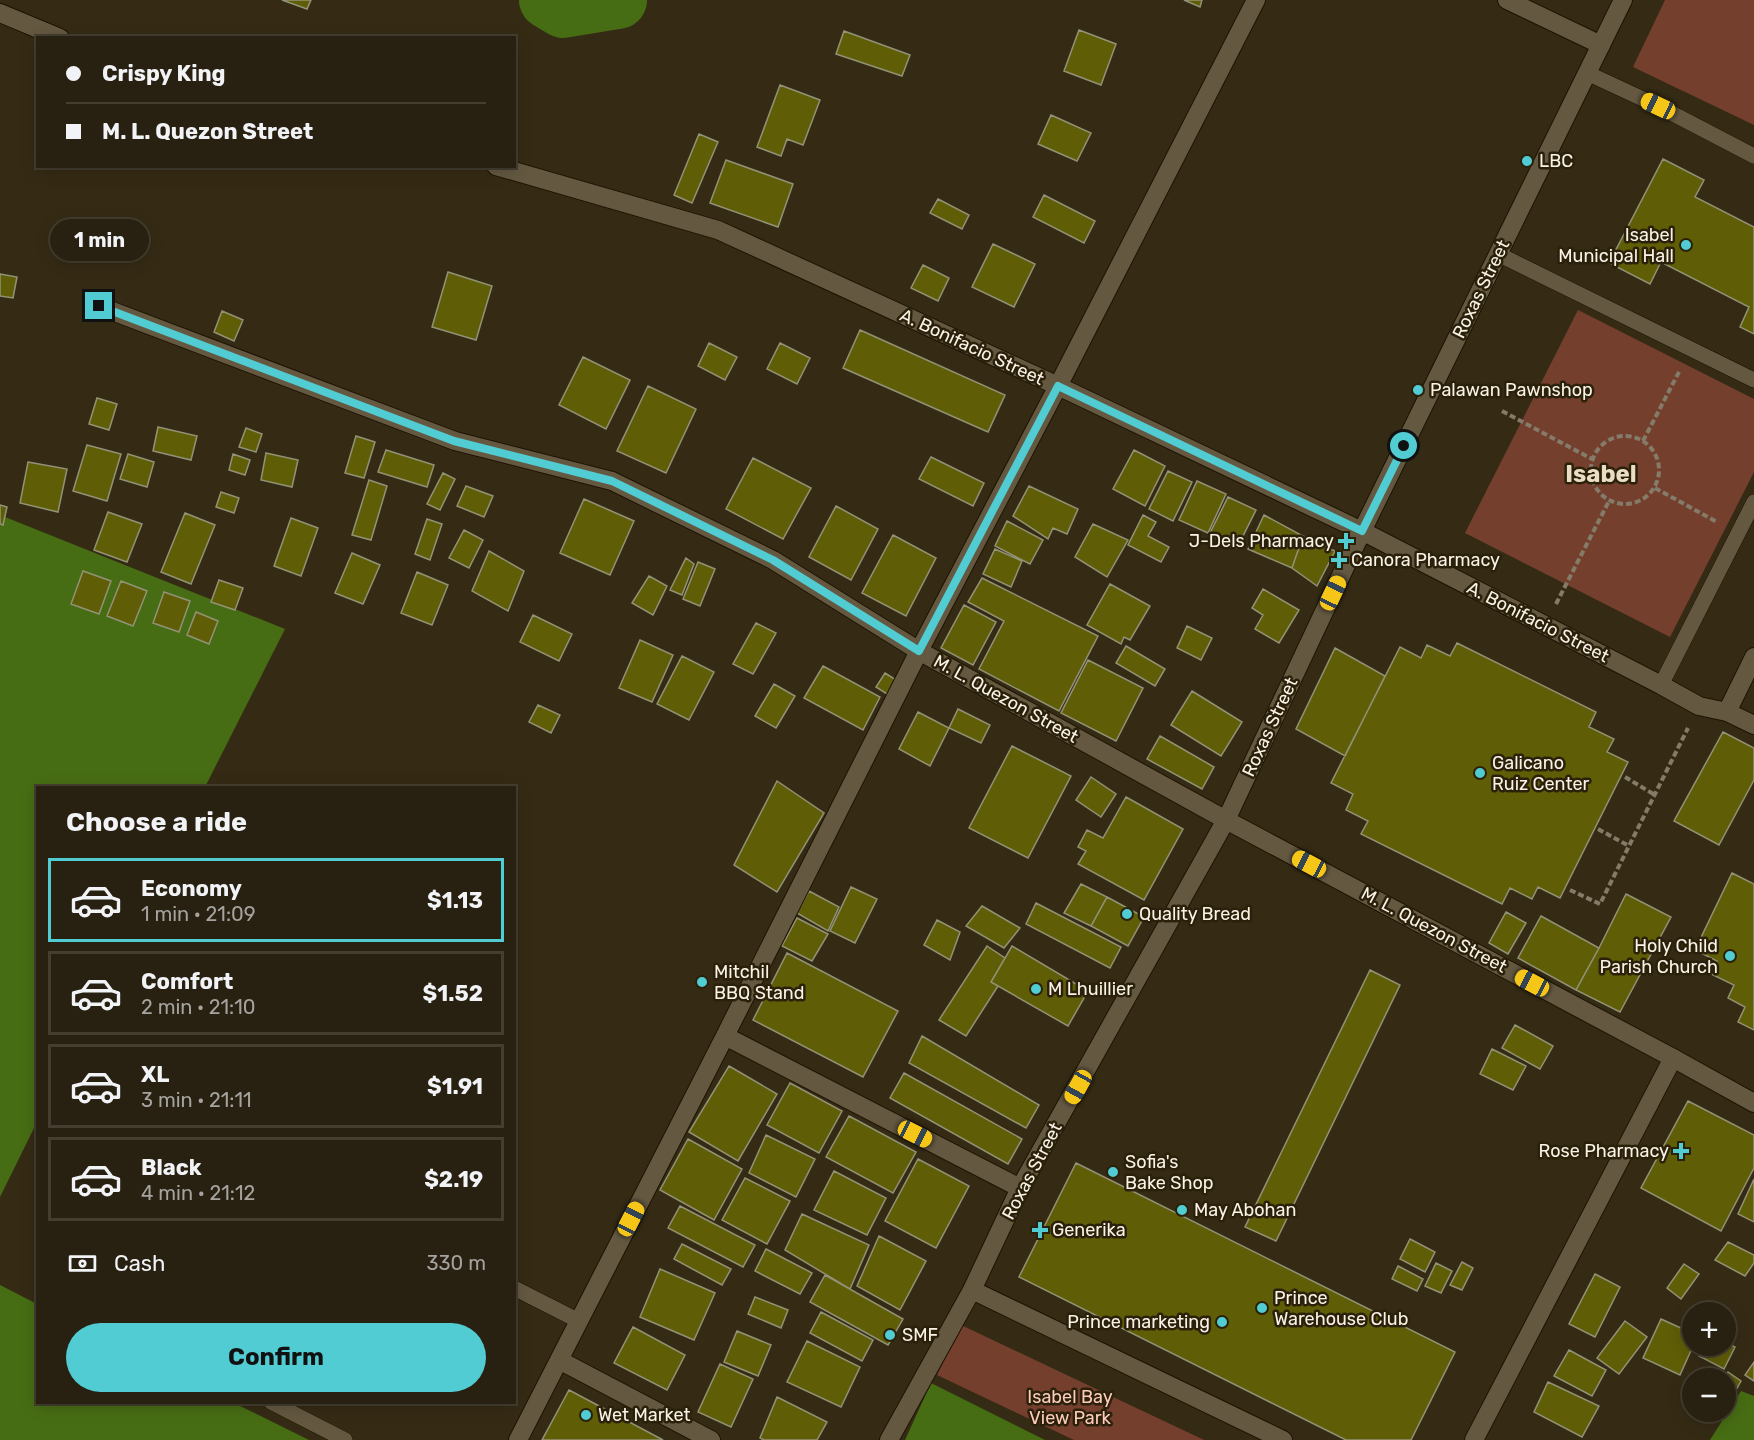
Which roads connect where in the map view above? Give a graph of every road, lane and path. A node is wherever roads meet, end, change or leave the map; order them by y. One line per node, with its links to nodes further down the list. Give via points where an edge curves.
1 (1256, 0): 14 (street)
2 (1507, 0): 6 (street)
3 (1623, 0): 6 (street, Roxas Street)
4 (0, 13): 5 (street)
5 (55, 36)
6 (1601, 45): 7 (street, Roxas Street)
7 (1587, 73): 8 (lane); 10 (street, Roxas Street)
8 (1754, 156)
9 (503, 168): 14 (street, A. Bonifacio Street, via 718,230)
10 (1498, 254): 12 (lane); 21 (street, Roxas Street)
11 (99, 306): 24 (street, M. L. Quezon Street, via 454,441 612,481 773,560)
12 (1691, 349): 13 (lane); 16 (path)
13 (1754, 380)
14 (1058, 386): 21 (street, A. Bonifacio Street); 24 (street)
15 (1502, 411): 17 (path)
16 (1643, 441): 17 (path, via 1632,436 1608,440); 18 (path, via 1658,459 1660,471)
17 (1592, 459): 19 (path, via 1593,483)
18 (1654, 488): 19 (path, via 1632,504); 22 (path)
19 (1609, 501): 23 (path)
20 (1754, 502): 22 (lane)
21 (1362, 531): 23 (street, A. Bonifacio Street); 32 (street, Roxas Street)
22 (1739, 533): 26 (lane)
23 (1545, 625): 26 (street, A. Bonifacio Street)
24 (919, 651): 32 (street, M. L. Quezon Street); 36 (street)
25 (1754, 657): 28 (street)
26 (1662, 685): 27 (street, A. Bonifacio Street)
27 (1699, 706): 28 (street, A. Bonifacio Street); 31 (path)
28 (1727, 712): 29 (street, A. Bonifacio Street)
29 (1754, 725)
30 (1625, 777): 31 (path)
31 (1654, 795): 34 (path)
32 (1226, 820): 37 (street, M. L. Quezon Street); 39 (street, Roxas Street)
33 (1598, 829): 34 (path)
34 (1629, 846): 35 (path, via 1600,904)
35 (1570, 890)
36 (725, 1036): 39 (street); 42 (street)
37 (1673, 1058): 38 (street, M. L. Quezon Street); 50 (street)
38 (1754, 1103)
39 (1020, 1188): 41 (street, Roxas Street)
40 (516, 1289): 42 (lane)
41 (972, 1290): 48 (street, Roxas Street); 49 (street)
42 (579, 1321): 43 (street)
43 (559, 1359): 46 (street); 47 (street)
44 (275, 1404): 45 (lane)
45 (345, 1440)
46 (518, 1440)
47 (711, 1440)
48 (889, 1440)
49 (1283, 1440)
50 (1474, 1440)

